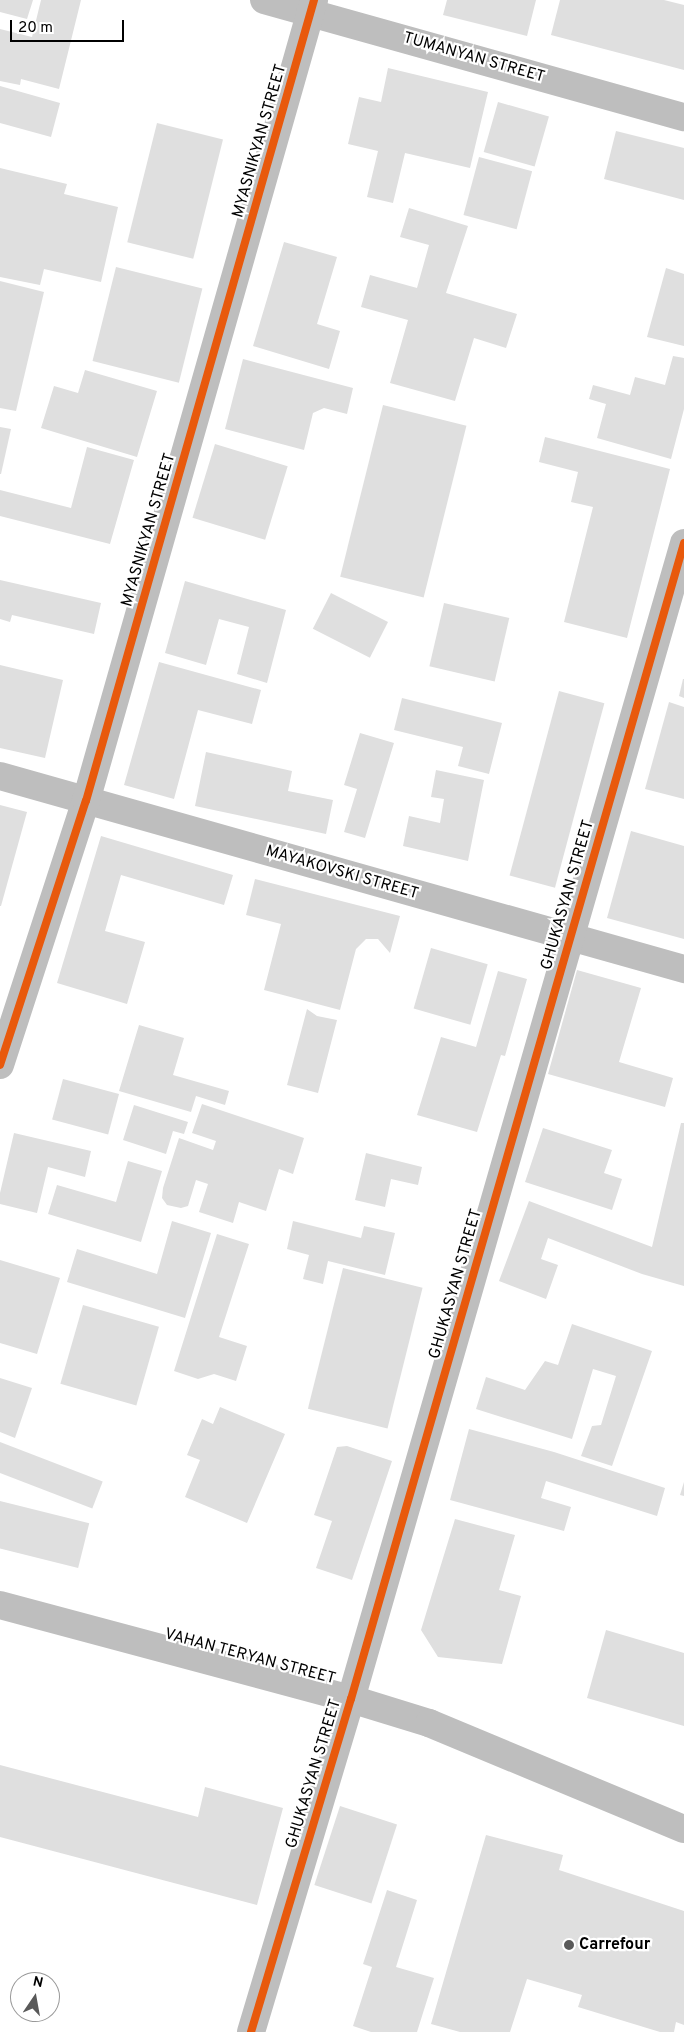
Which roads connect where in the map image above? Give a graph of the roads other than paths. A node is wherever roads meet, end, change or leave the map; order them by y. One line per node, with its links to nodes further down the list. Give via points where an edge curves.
1 (264, 0): 2 (main road, TUMANYAN STREET)
2 (312, 6): 3 (main road, TUMANYAN STREET); 6 (main road, MYASNIKYAN STREET)
3 (684, 117)
4 (684, 544): 7 (main road, GHUKASYAN STREET)
5 (0, 776): 6 (main road, MAYAKOVSKI STREET)
6 (86, 801): 7 (main road, MAYAKOVSKI STREET); 9 (main road, MYASNIKYAN STREET)
7 (571, 936): 8 (main road, MAYAKOVSKI STREET); 11 (main road, GHUKASYAN STREET)
8 (684, 969)
9 (0, 1065)
10 (0, 1604): 11 (main road, VAHAN TERYAN STREET)
11 (351, 1698): 12 (main road, VAHAN TERYAN STREET, via 429,1723); 13 (main road, GHUKASYAN STREET)
12 (684, 1829)
13 (251, 2032)

